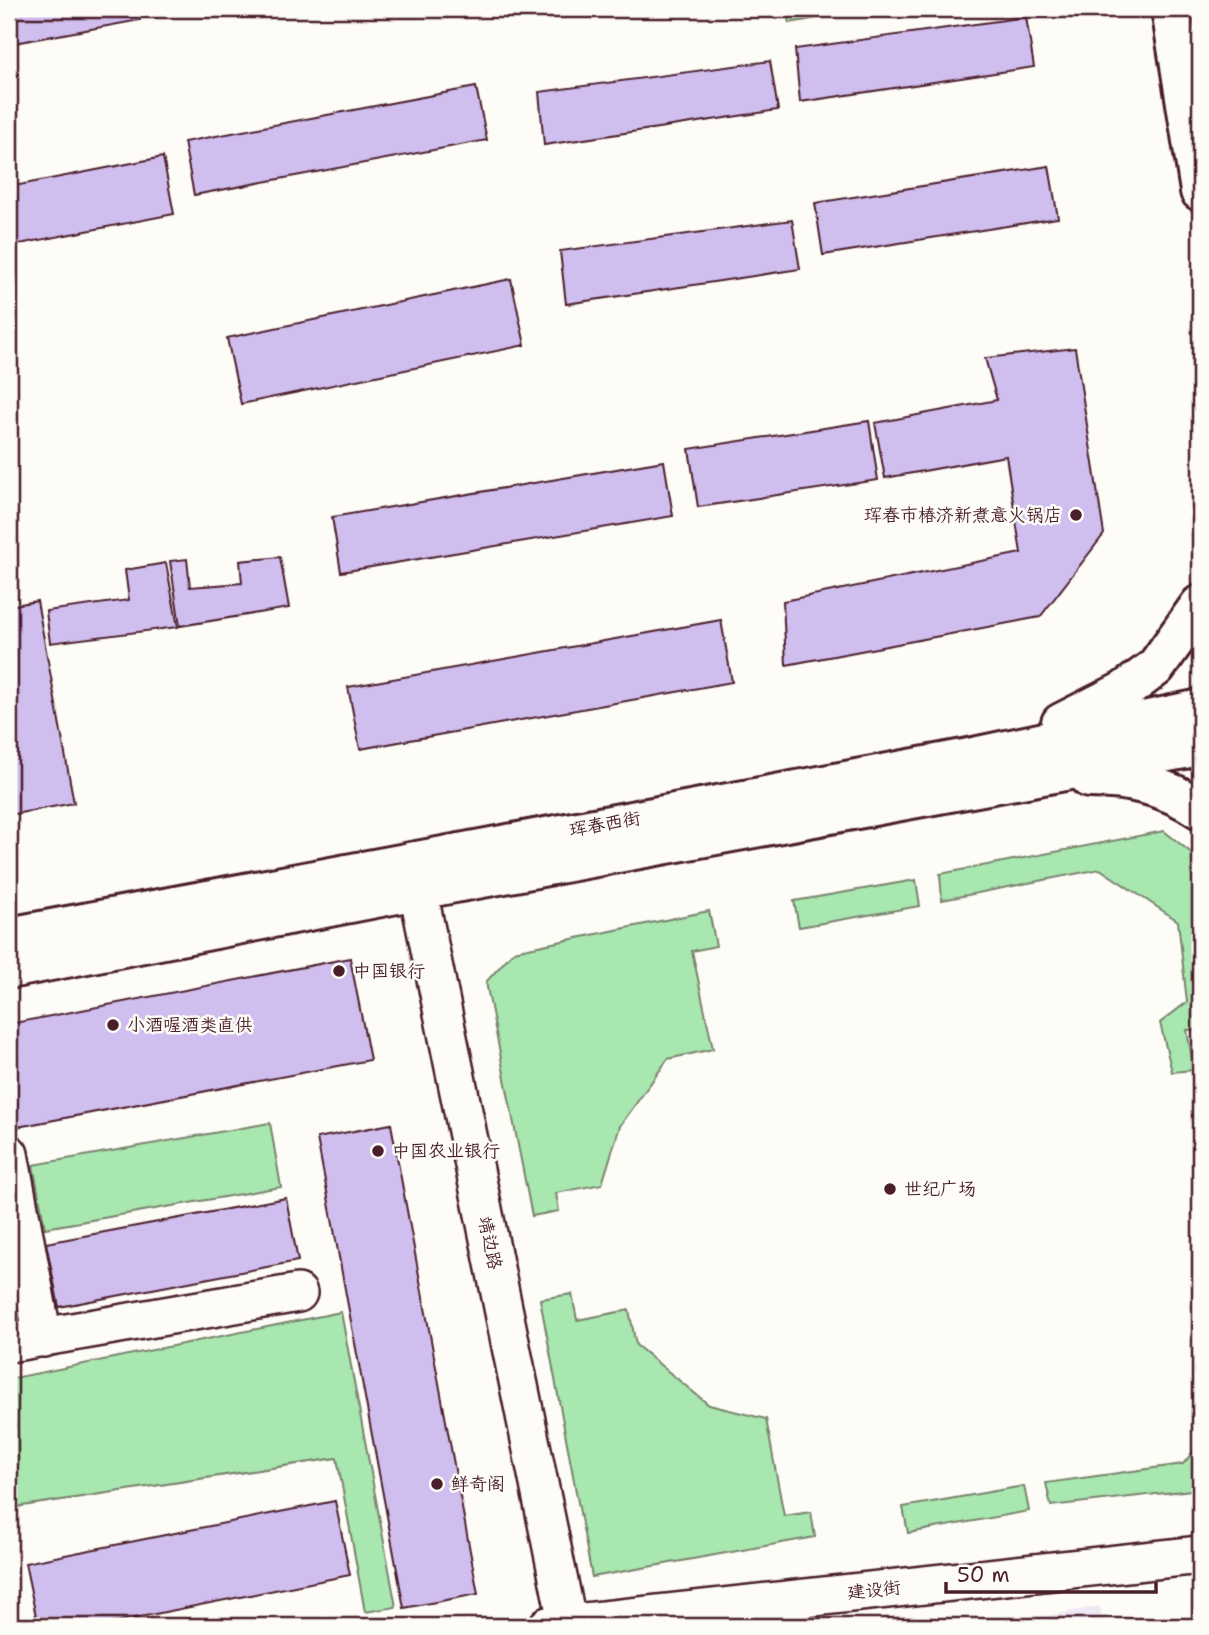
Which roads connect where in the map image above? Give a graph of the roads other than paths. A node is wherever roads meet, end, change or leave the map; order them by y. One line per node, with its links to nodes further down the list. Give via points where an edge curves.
1 (1171, 9): 2 (main road)
2 (1200, 191)
3 (1200, 605): 6 (main road, via 1156,667 1124,691 1079,717)
4 (1200, 709): 6 (main road, 珲春西街)
5 (1200, 746): 7 (main road, 珲春西街)
6 (964, 759): 9 (main road, 珲春西街)
7 (1027, 776): 8 (main road, via 1125,778 1178,794); 9 (main road, 珲春西街)
8 (1200, 809)
9 (414, 875): 10 (main road, 珲春西街); 11 (main road, 珲春西街); 16 (street, 靖边路)
10 (9, 937)
11 (9, 969)
12 (9, 1154): 14 (street)
13 (298, 1293): 14 (street)
14 (26, 1340)
15 (1200, 1555): 16 (street, 建设街)
16 (561, 1625)

